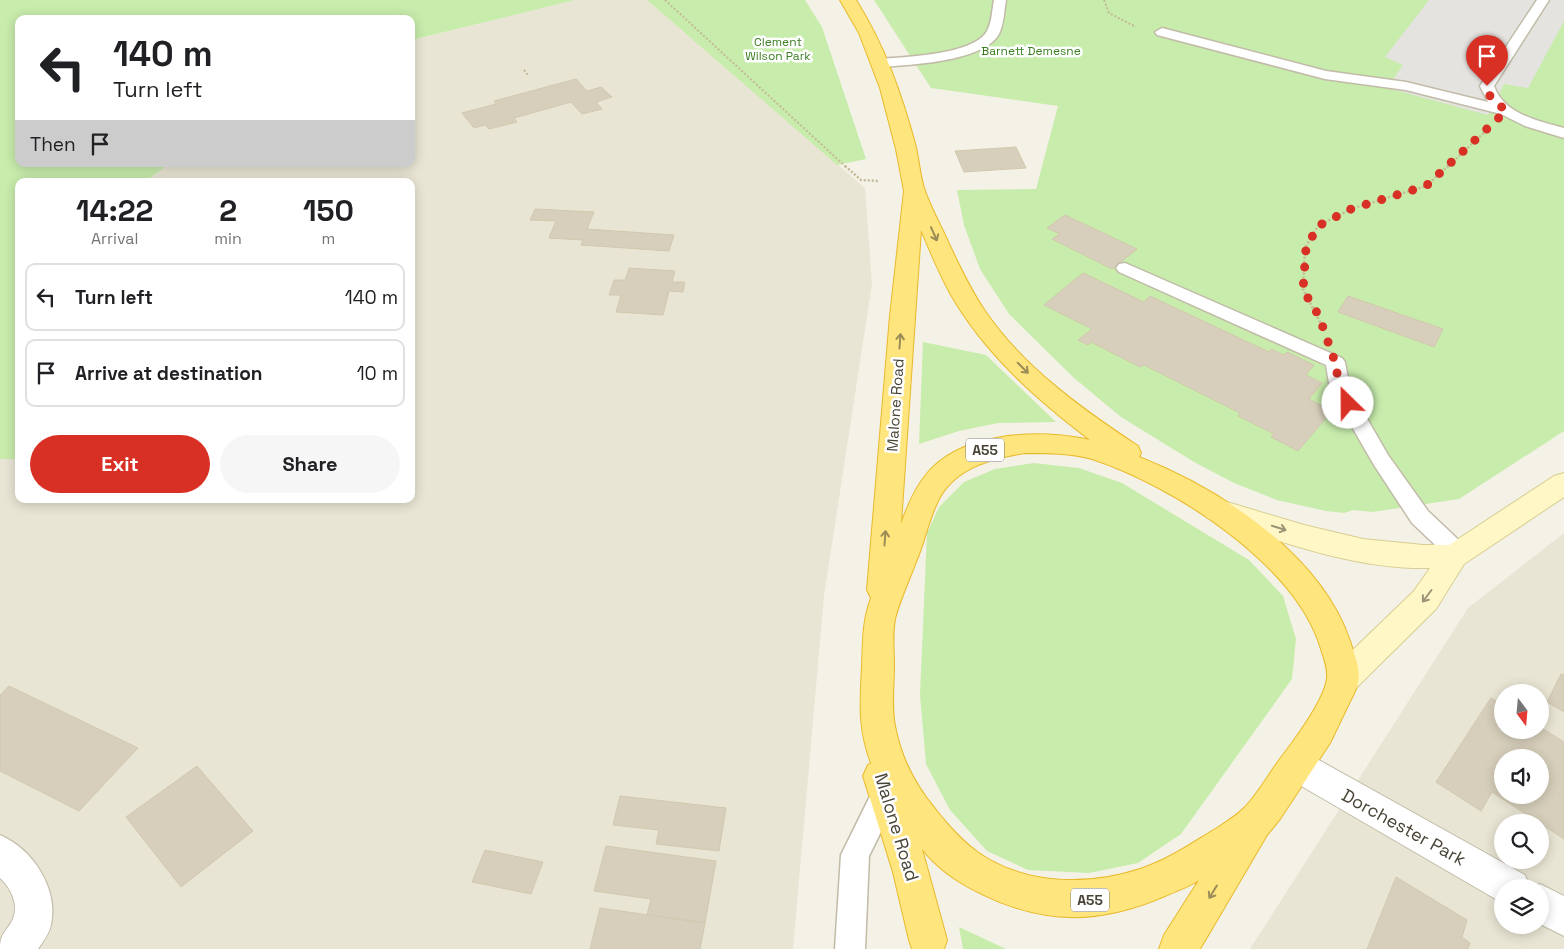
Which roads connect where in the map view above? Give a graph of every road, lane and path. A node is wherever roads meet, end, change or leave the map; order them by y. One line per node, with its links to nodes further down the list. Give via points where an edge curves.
1 (665, 0): 12 (path, via 862,180)
2 (848, 0): 7 (highway, Malone Road / A55)
3 (1000, 0): 7 (lane, via 993,34 984,42 950,54)
4 (1104, 0): 6 (path, via 1109,13 1133,26)
5 (1543, 0): 10 (lane, via 1487,86 1488,94)
6 (1162, 32): 10 (lane, via 1325,75 1406,86)
7 (879, 63): 13 (highway, Malone Road / A55, via 906,145)
8 (524, 70): 9 (path)
9 (529, 76)
10 (1506, 111): 11 (lane); 15 (path, via 1426,186 1351,209 1318,226 1306,248 1303,290 1319,316)
11 (1564, 133)
12 (878, 181)
13 (914, 189): 17 (highway, Malone Road / A55, one-way to 17, via 963,296 984,326 1028,373 1088,426); 20 (highway, Malone Road / A55, one-way to 13)
14 (1124, 268): 15 (lane)
15 (1335, 362): 19 (lane, via 1340,389 1381,460 1420,517)
16 (1564, 483): 19 (main road)
17 (1186, 491): 18 (highway, A55); 20 (highway, A55, via 1102,453 1064,444 1025,443 971,455 946,472 928,492)
18 (1216, 509): 19 (main road, one-way to 19, via 1341,547 1378,554 1426,558); 21 (highway, A55, via 1290,570 1319,604 1337,643)
19 (1456, 554): 21 (main road, one-way to 21, via 1425,600)
20 (879, 622): 22 (highway, A55)
21 (1344, 679): 23 (highway, A55, via 1326,723)
22 (876, 712): 24 (highway, Malone Road / A55, via 878,767); 26 (highway, A55, via 884,750 899,788)
23 (1296, 765): 25 (highway, A55); 28 (street, Dorchester Park)
24 (885, 795): 31 (highway, Malone Road / A55, via 911,872); 33 (lane, via 855,855)
25 (1257, 820): 26 (highway, A55, via 1199,862 1146,887 1101,900 1056,900 1015,892 978,874 947,851); 34 (highway, A55, one-way to 34)
26 (924, 828): 31 (highway, Malone Road / A55)
27 (0, 853): 32 (street, via 19,871 33,895 32,925)
28 (1496, 879)
29 (1549, 908): 30 (street)
30 (1564, 917)
31 (928, 945)
32 (15, 949)
33 (850, 949)
34 (1178, 949)

